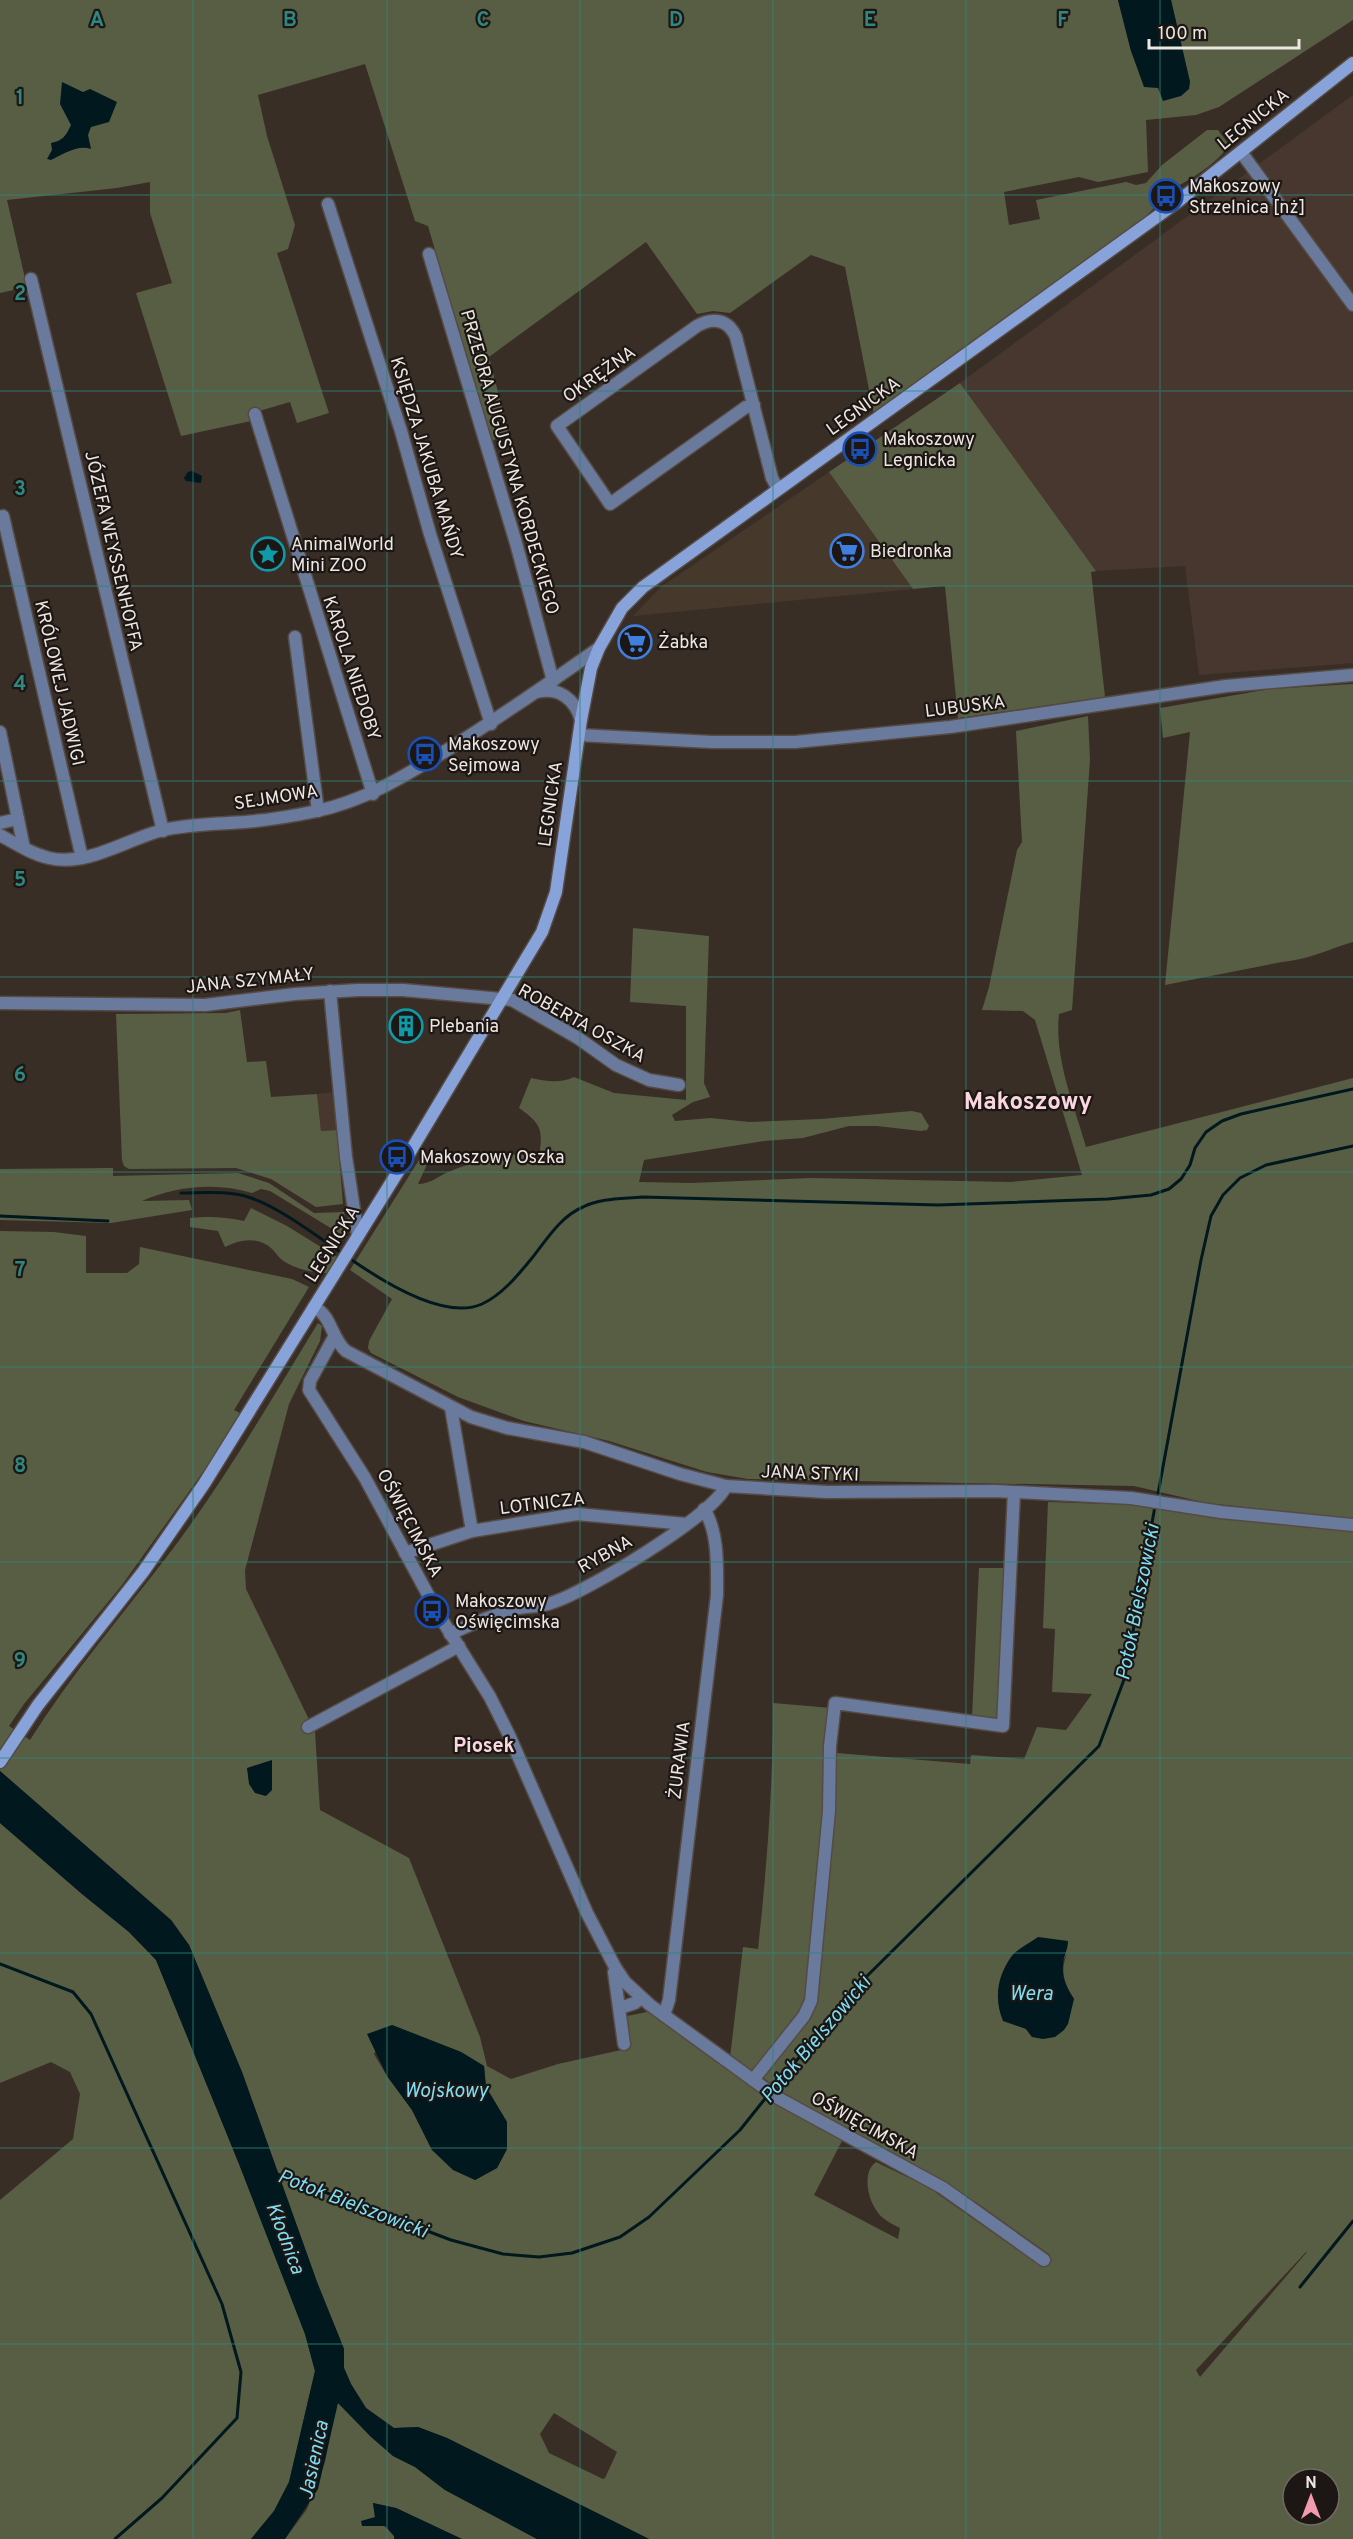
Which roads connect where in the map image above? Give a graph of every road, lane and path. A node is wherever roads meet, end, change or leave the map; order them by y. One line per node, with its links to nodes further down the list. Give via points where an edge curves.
1 (1353, 63): 2 (main road, LEGNICKA)
2 (1241, 152): 6 (street); 9 (main road, LEGNICKA)
3 (328, 204): 17 (street, KSIĘDZA JAKUBA MAŃDY)
4 (429, 254): 14 (street, PRZEORA AUGUSTYNA KORDECKIEGO)
5 (31, 279): 24 (street, JÓZEFA WEYSSENHOFFA)
6 (1353, 305)
7 (754, 405): 7 (street, OKRĘŻNA, via 732,328 714,320 697,326 557,426 610,504); 9 (street, OKRĘŻNA)
8 (255, 414): 20 (street, KAROLA NIEDOBY)
9 (778, 489): 12 (main road, LEGNICKA, via 637,592 622,608)
10 (3, 516): 27 (street, KRÓLOWEJ JADWIGI)
11 (295, 637): 21 (street)
12 (599, 648): 14 (street, SEJMOWA); 16 (main road, LEGNICKA, via 586,686)
13 (1353, 675): 19 (street, LUBUSKA, via 1217,687 950,727 795,742)
14 (553, 681): 15 (street, SEJMOWA)
15 (537, 692): 16 (street, via 562,694 573,703); 17 (street, SEJMOWA)
16 (581, 720): 19 (main road, LEGNICKA)
17 (491, 724): 20 (street, SEJMOWA)
18 (0, 732): 22 (street)
19 (579, 735): 29 (main road, LEGNICKA, via 553,906)
20 (373, 794): 21 (street, SEJMOWA)
21 (318, 811): 24 (street, SEJMOWA)
22 (18, 819): 23 (street); 26 (street)
23 (0, 823)
24 (163, 831): 27 (street, SEJMOWA)
25 (0, 835): 26 (street, SEJMOWA)
26 (24, 848): 27 (street, SEJMOWA, via 50,858)
27 (82, 858)
28 (330, 991): 29 (street, JANA SZYMAŁY, via 404,990); 30 (street, JANA SZYMAŁY, via 205,1005); 32 (street)
29 (503, 1000): 31 (street, ROBERTA OSZKA, via 512,1000 616,1065 649,1080); 32 (main road, LEGNICKA)
30 (0, 1003)
31 (679, 1085)
32 (356, 1239): 33 (main road, LEGNICKA)
33 (314, 1307): 34 (street, JANA STYKI, via 324,1313); 46 (main road, LEGNICKA, via 173,1530)
34 (334, 1337): 35 (street, JANA STYKI, via 352,1355); 42 (street, OŚWIĘCIMSKA, via 309,1390 356,1462)
35 (452, 1408): 36 (street, JANA STYKI, via 471,1418 584,1442); 41 (street)
36 (726, 1486): 37 (street, JANA STYKI, via 827,1492); 38 (street, RYBNA)
37 (1014, 1492): 40 (street, JANA STYKI, via 1131,1498 1221,1512); 52 (street, via 1003,1726 835,1703 811,2001 804,2016)
38 (704, 1509): 39 (street, RYBNA); 50 (street, ŻURAWIA, via 716,1555 716,1601 669,2000)
39 (686, 1524): 41 (street, LOTNICZA, via 583,1514); 43 (street, RYBNA, via 642,1555 556,1601 509,1611)
40 (1353, 1525)
41 (472, 1531): 42 (street, LOTNICZA)
42 (405, 1553): 43 (street, OŚWIĘCIMSKA)
43 (450, 1634): 44 (street, OŚWIĘCIMSKA)
44 (459, 1646): 45 (street); 47 (street, OŚWIĘCIMSKA, via 509,1735)
45 (308, 1727)
46 (0, 1762)
47 (609, 1956): 48 (street, OŚWIĘCIMSKA); 49 (street, OŚWIĘCIMSKA)
48 (641, 1998): 49 (street); 50 (street, OŚWIĘCIMSKA)
49 (620, 2008): 51 (street, OŚWIĘCIMSKA)
50 (664, 2015): 52 (street, OŚWIĘCIMSKA)
51 (624, 2044)
52 (753, 2080): 53 (street, OŚWIĘCIMSKA, via 778,2098 943,2188)
53 (1044, 2260)

